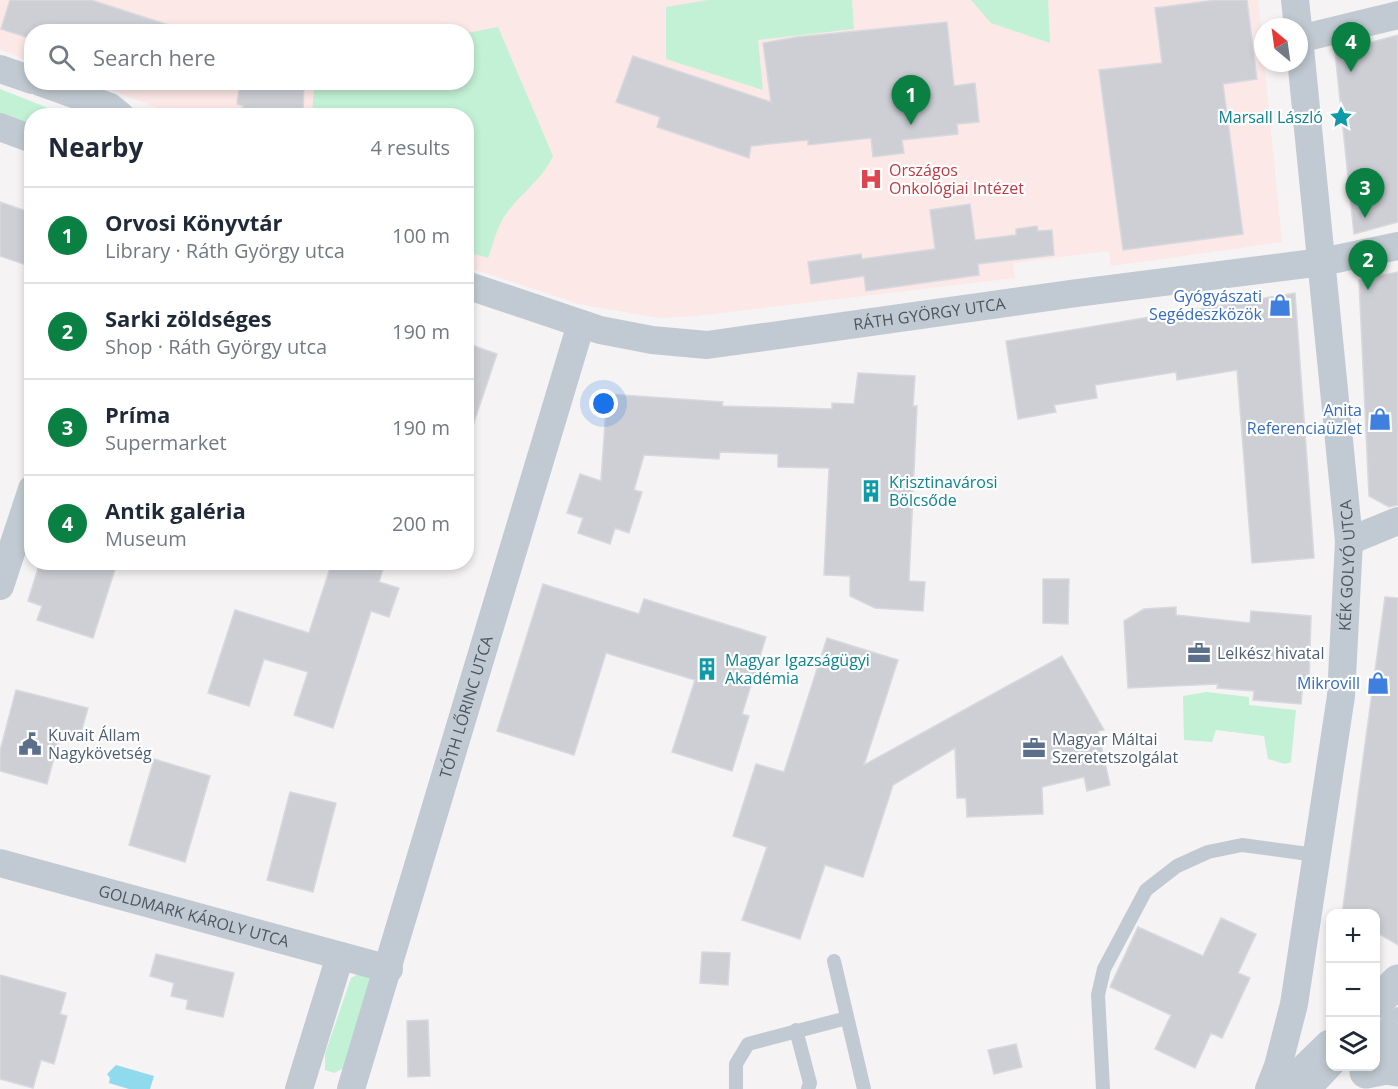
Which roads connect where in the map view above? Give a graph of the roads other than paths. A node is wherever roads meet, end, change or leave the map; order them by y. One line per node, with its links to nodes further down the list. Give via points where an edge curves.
1 (1295, 0): 3 (street)
2 (1398, 15): 4 (street)
3 (1297, 18)
4 (1308, 37)
5 (0, 69): 7 (street)
6 (1302, 72): 13 (street, KÉK GOLYÓ UTCA)
7 (24, 77)
8 (62, 90): 9 (street)
9 (111, 108)
10 (0, 127): 11 (street)
11 (24, 136)
12 (1398, 246): 13 (street, RÁTH GYÖRGY UTCA)
13 (1322, 262): 15 (street, RÁTH GYÖRGY UTCA, via 707,345 652,340); 18 (street, KÉK GOLYÓ UTCA)
14 (474, 288): 15 (street, RÁTH GYÖRGY UTCA)
15 (580, 324): 24 (street, TÓTH LŐRINC UTCA)
16 (24, 513): 19 (street)
17 (1398, 521): 18 (street)
18 (1349, 540): 20 (street, KÉK GOLYÓ UTCA, via 1341,696)
19 (0, 586)
20 (1316, 855): 42 (lane, via 1242,845 1208,852 1177,866 1146,890 1104,969 1098,995); 43 (street, KÉK GOLYÓ UTCA, via 1294,1004)
21 (0, 863): 22 (street, GOLDMARK KÁROLY UTCA)
22 (340, 956): 24 (street, GOLDMARK KÁROLY UTCA); 37 (street)
23 (834, 961): 28 (lane)
24 (388, 969): 38 (street, TÓTH LŐRINC UTCA)
25 (1398, 981): 26 (street)
26 (1380, 999)
27 (1398, 1014): 30 (lane)
28 (847, 1018): 29 (lane); 41 (lane)
29 (796, 1030): 39 (lane, via 748,1044 736,1064); 40 (lane, via 810,1083)
30 (1380, 1030)
31 (1398, 1040): 33 (street)
32 (1326, 1050): 44 (street)
33 (1380, 1055)
34 (1380, 1069): 35 (street)
35 (1398, 1070)
36 (1360, 1071): 45 (lane)
37 (299, 1089)
38 (351, 1089)
39 (736, 1089)
40 (808, 1089)
41 (864, 1089)
42 (1103, 1089)
43 (1269, 1089)
44 (1286, 1089)
45 (1316, 1089)

